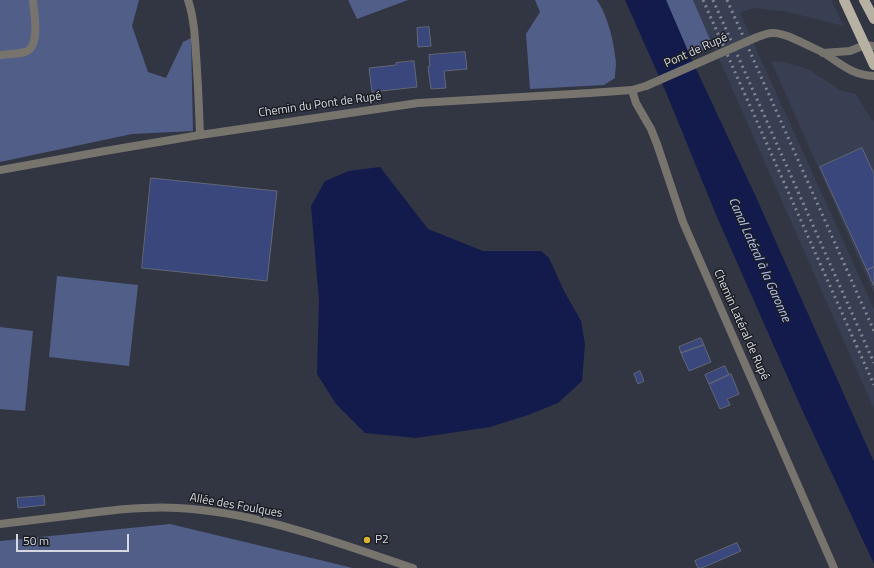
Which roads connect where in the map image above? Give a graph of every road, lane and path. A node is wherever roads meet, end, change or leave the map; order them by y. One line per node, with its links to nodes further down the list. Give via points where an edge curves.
1 (33, 0): 8 (street, via 34,45 26,51)
2 (188, 0): 13 (street, via 195,41)
3 (844, 0): 6 (main road)
4 (864, 0): 5 (main road)
5 (874, 19)
6 (869, 46): 7 (street, via 850,51); 9 (main road)
7 (824, 53): 10 (street, via 849,70); 11 (street, Pont de Rupé, bridge, via 781,34 771,33)
8 (0, 55)
9 (874, 66)
10 (874, 76)
11 (646, 86): 12 (street, Chemin du Pont de Rupé)
12 (632, 90): 13 (street, Chemin du Pont de Rupé, via 418,103); 17 (street, Chemin Latéral de Rupé, via 636,104 657,144 683,222)
13 (200, 135): 14 (street, Chemin du Pont de Rupé)
14 (0, 170)
15 (0, 524): 16 (street, Allée des Foulques, via 122,509 179,508 219,512 314,535)
16 (413, 568)
17 (834, 568)

